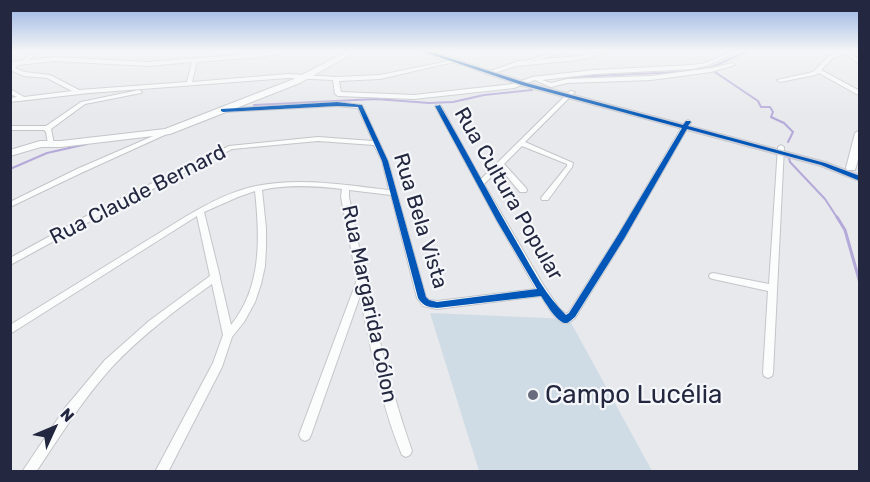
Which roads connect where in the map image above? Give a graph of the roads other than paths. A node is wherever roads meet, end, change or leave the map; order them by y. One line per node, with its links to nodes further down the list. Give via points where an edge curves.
1 (32, 73): 19 (street, via 48,76)
2 (192, 73): 15 (street)
3 (313, 73): 10 (street)
4 (396, 73): 11 (street)
5 (495, 73): 14 (main road)
6 (584, 73): 12 (street)
7 (683, 73): 17 (street, via 588,80)
8 (812, 73): 13 (street)
9 (824, 73): 21 (street)
10 (308, 76): 11 (street); 15 (street); 25 (street)
11 (336, 79): 14 (street, via 338,94 390,97 438,95)
12 (538, 80): 14 (street); 17 (street)
13 (780, 80)
14 (525, 82): 17 (main road)
15 (189, 84): 16 (street)
16 (155, 87): 19 (street); 28 (street, via 83,103)
17 (550, 87): 20 (main road)
18 (10, 91): 22 (street)
19 (78, 92): 22 (street)
20 (571, 94): 26 (main road); 32 (street)
21 (860, 94)
22 (22, 98): 23 (street)
23 (10, 100)
24 (438, 106): 40 (street, Rua Cultura Popular)
25 (224, 110): 29 (street); 31 (street, Rua Bela Vista, via 357,105 362,108)
26 (687, 124): 34 (main road); 53 (street, Rua Cultura Popular, via 569,319 562,319)
27 (10, 128): 28 (street)
28 (47, 129): 33 (street)
29 (167, 132): 33 (street); 46 (street)
30 (860, 133): 38 (street)
31 (377, 143): 44 (street, Rua Bela Vista); 48 (street, Rua Claude Bernard, via 318,139 231,147)
32 (521, 143): 37 (street); 45 (street, via 570,163)
33 (51, 144): 35 (street, via 32,145)
34 (780, 149): 36 (main road); 38 (main road); 52 (street)
35 (10, 153)
36 (823, 164): 38 (main road); 39 (main road)
37 (501, 165): 40 (street); 43 (street)
38 (851, 165)
39 (860, 179)
40 (480, 184): 53 (street, Rua Cultura Popular)
41 (346, 187): 42 (street, via 302,183); 44 (street); 51 (street, Rua Margarida Cólon)
42 (258, 188): 47 (street); 55 (street, via 261,264 257,289)
43 (523, 190)
44 (392, 193): 53 (street, Rua Bela Vista, via 426,303 437,305)
45 (545, 198)
46 (10, 205)
47 (200, 211): 50 (street); 54 (street)
48 (10, 262)
49 (713, 276): 52 (street)
50 (216, 277): 55 (street); 59 (street, via 164,314 113,359 72,408)
51 (361, 280): 57 (street); 58 (street, Rua Margarida Cólon, via 395,422)
52 (772, 288): 56 (street)
53 (543, 292)
54 (10, 330)
55 (228, 335): 60 (street, via 218,364)
56 (768, 373)
57 (305, 435)
58 (406, 451)
59 (28, 471)
60 (161, 471)

